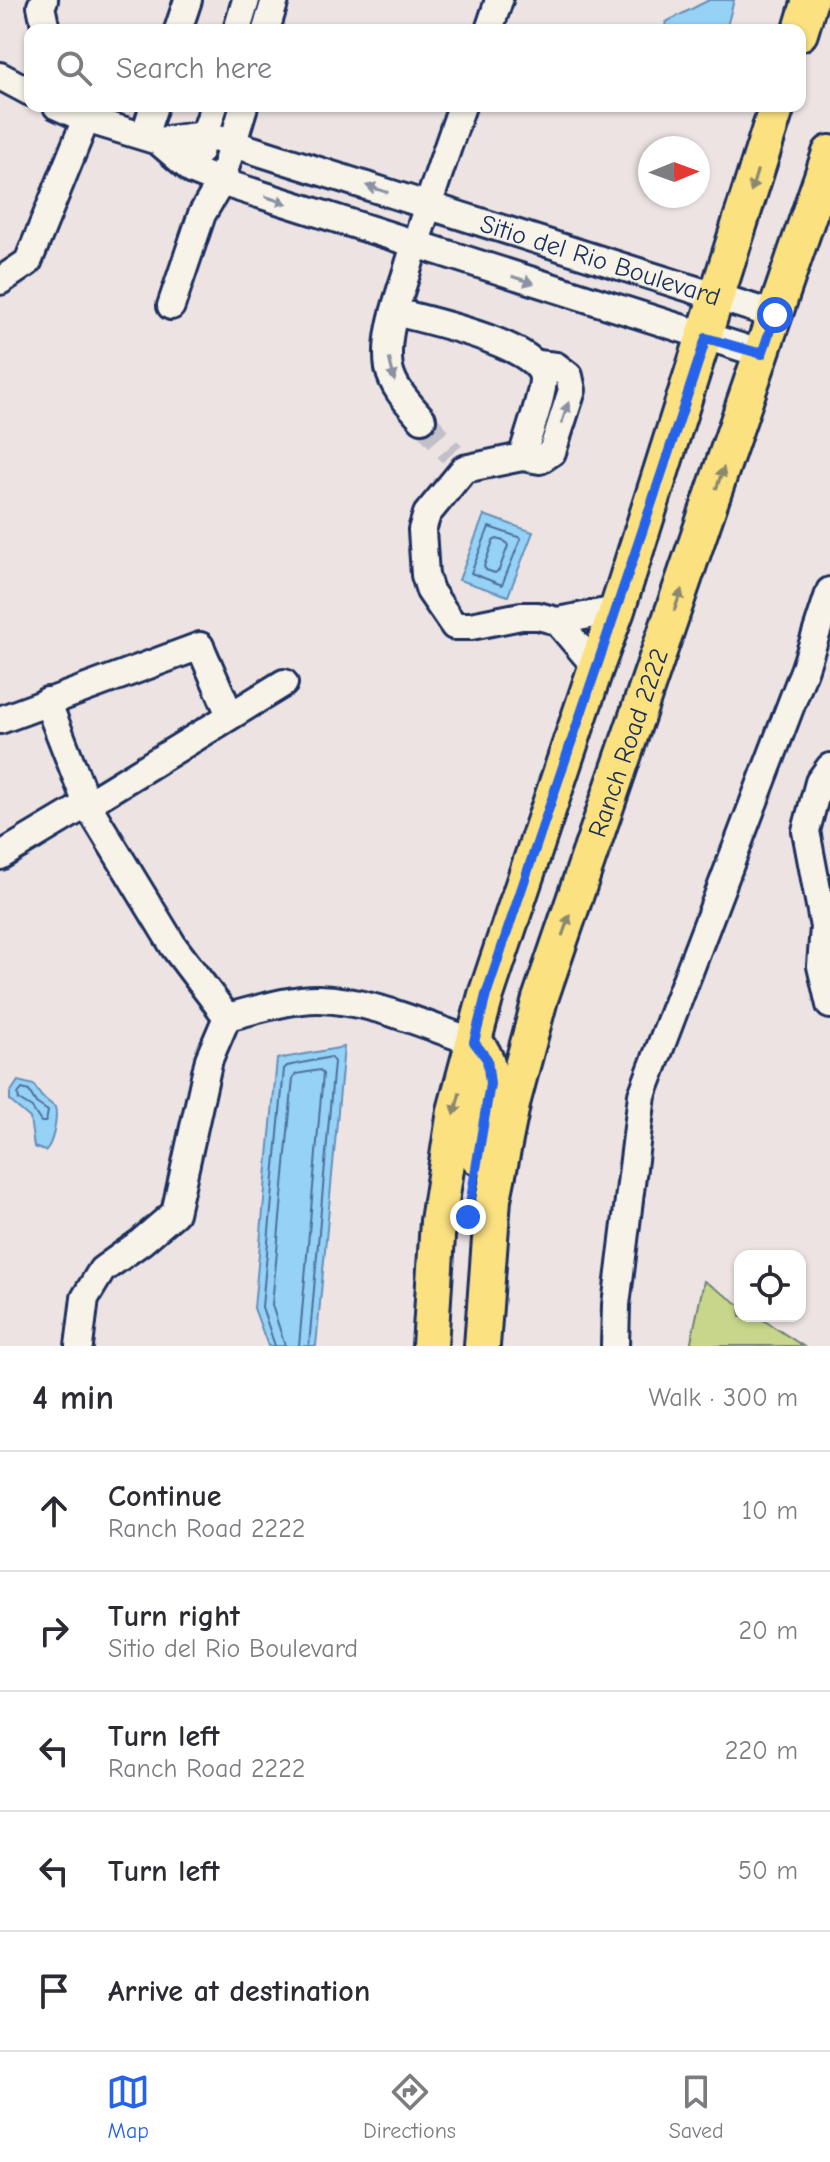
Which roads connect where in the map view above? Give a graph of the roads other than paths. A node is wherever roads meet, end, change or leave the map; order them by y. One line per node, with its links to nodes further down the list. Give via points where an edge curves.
1 (44, 0): 7 (street)
2 (188, 0): 8 (street)
3 (246, 0): 9 (street)
4 (275, 0): 10 (street)
5 (499, 0): 11 (street)
6 (810, 0): 12 (main road)
7 (45, 24)
8 (180, 24)
9 (239, 24)
10 (268, 24)
11 (491, 24)
12 (803, 24)
13 (0, 76): 14 (street)
14 (24, 89)
15 (71, 112): 21 (street, Sitio del Rio Boulevard)
16 (153, 112): 23 (street)
17 (212, 112): 22 (street)
18 (242, 112): 24 (street)
19 (460, 112): 28 (street)
20 (775, 112): 32 (main road, Ranch Road 2222, one-way to 32)
21 (86, 119): 23 (street, Sitio del Rio Boulevard); 31 (street, via 28,262)
22 (205, 135): 23 (street, Sitio del Rio Boulevard); 24 (street, Sitio del Rio Boulevard); 26 (street)
23 (151, 138): 26 (street, Sitio del Rio Boulevard)
24 (232, 143): 27 (street); 28 (street, Sitio del Rio Boulevard, one-way to 24)
25 (830, 153): 35 (main road, Ranch Road 2222)
26 (193, 171): 27 (street, Sitio del Rio Boulevard); 29 (street)
27 (221, 182): 29 (street); 30 (street, Sitio del Rio Boulevard, one-way to 30)
28 (428, 205): 30 (street); 32 (street, Sitio del Rio Boulevard)
29 (202, 214): 33 (street)
30 (415, 246): 34 (street); 36 (street, Sitio del Rio Boulevard, one-way to 36)
31 (0, 281)
32 (719, 296): 35 (street, Sitio del Rio Boulevard); 36 (main road, Ranch Road 2222)
33 (171, 306)
34 (395, 312): 38 (street, one-way to 38, via 389,369 398,390); 41 (street, via 468,331 538,364 543,377 522,457 458,462 427,514 422,549 430,591 454,626 521,616)
35 (775, 315): 37 (main road, Ranch Road 2222)
36 (706, 338): 37 (street, Sitio del Rio Boulevard); 40 (main road, Ranch Road 2222)
37 (762, 354): 54 (main road, Ranch Road 2222, one-way to 37, via 493,1199 540,999)
38 (422, 419)
39 (830, 591): 53 (street, via 642,1095)
40 (617, 610): 41 (street); 42 (main road, Ranch Road 2222)
41 (557, 621): 42 (street)
42 (596, 667): 52 (main road, Ranch Road 2222)
43 (284, 683): 45 (street)
44 (47, 701): 45 (street, via 200,646); 46 (street); 48 (street)
45 (230, 715): 48 (street)
46 (0, 720)
47 (830, 767): 50 (street, via 819,782 806,831 824,927 821,966)
48 (87, 804): 49 (street); 51 (street, via 174,947)
49 (0, 856)
50 (830, 1005)
51 (227, 1017): 52 (street, via 318,999 370,1007); 55 (street, via 209,1059 175,1213 102,1270 85,1298)
52 (474, 1042): 54 (main road, via 487,1059 490,1084 465,1263); 56 (main road, Ranch Road 2222, one-way to 56, via 455,1111 438,1221)
53 (616, 1305): 57 (street); 58 (street)
54 (483, 1331)
55 (79, 1346)
56 (430, 1346)
57 (615, 1346)
58 (630, 1346)

